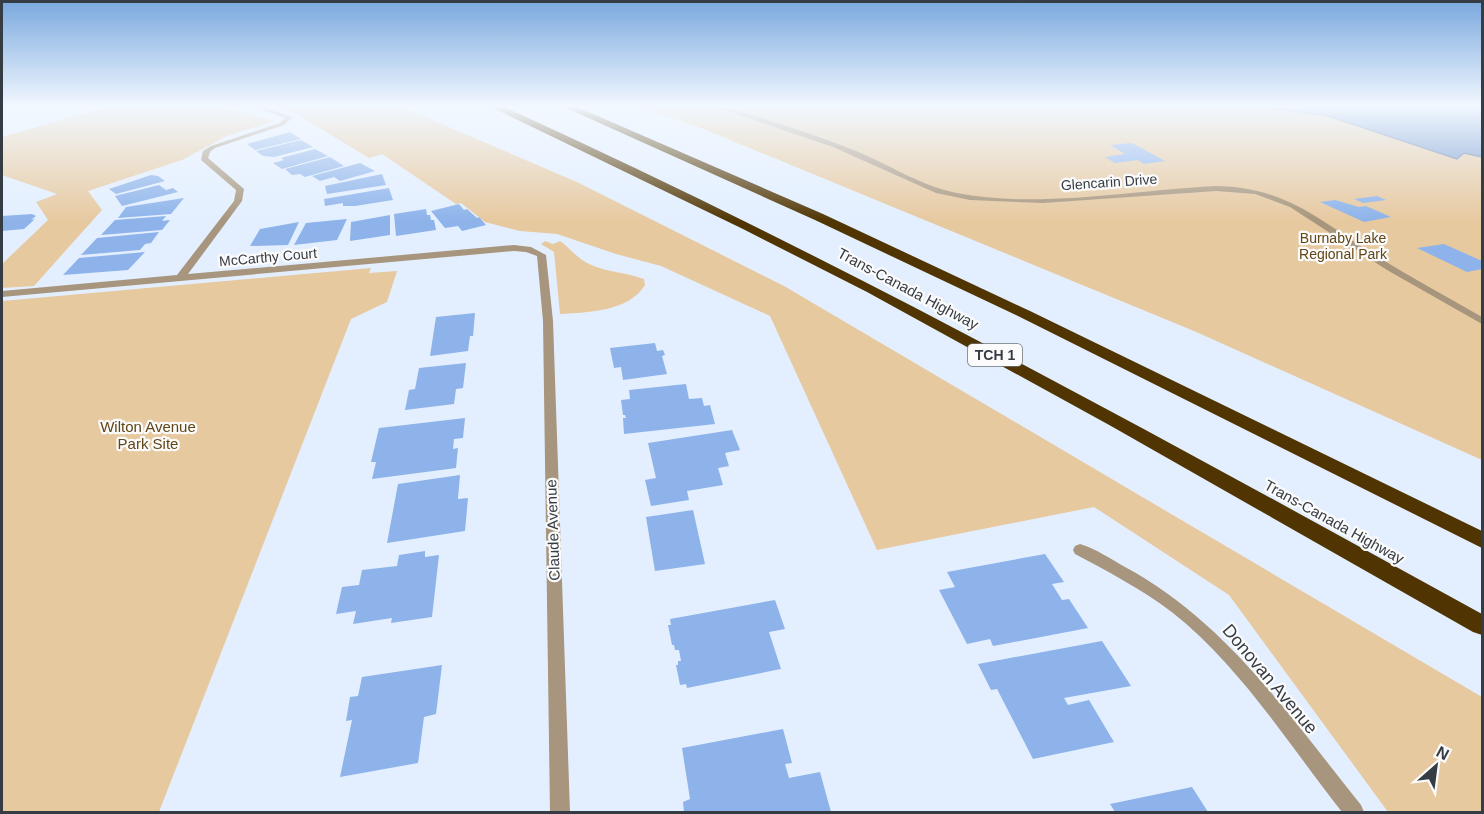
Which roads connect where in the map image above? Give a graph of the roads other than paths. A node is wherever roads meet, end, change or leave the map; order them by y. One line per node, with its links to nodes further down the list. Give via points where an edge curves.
1 (219, 145): 6 (street, via 204,158 240,189 238,201)
2 (576, 145): 11 (highway, Trans-Canada Highway / TCH 1, via 703,204 1006,361)
3 (655, 145): 9 (highway, Trans-Canada Highway, via 1025,314)
4 (834, 145): 8 (street, Glencarin Drive, via 937,191 967,198 1057,199 1230,188 1269,195 1292,205)
5 (536, 252): 6 (street, McCarthy Court, via 514,248); 12 (street, Claude Avenue, via 542,257 548,321)
6 (180, 278): 7 (street, McCarthy Court)
7 (2, 294)
8 (1482, 321)
9 (1482, 540)
10 (1080, 550): 13 (street, Donovan Avenue, via 1157,593 1229,655)
11 (1482, 625)
12 (560, 813)
13 (1354, 813)

